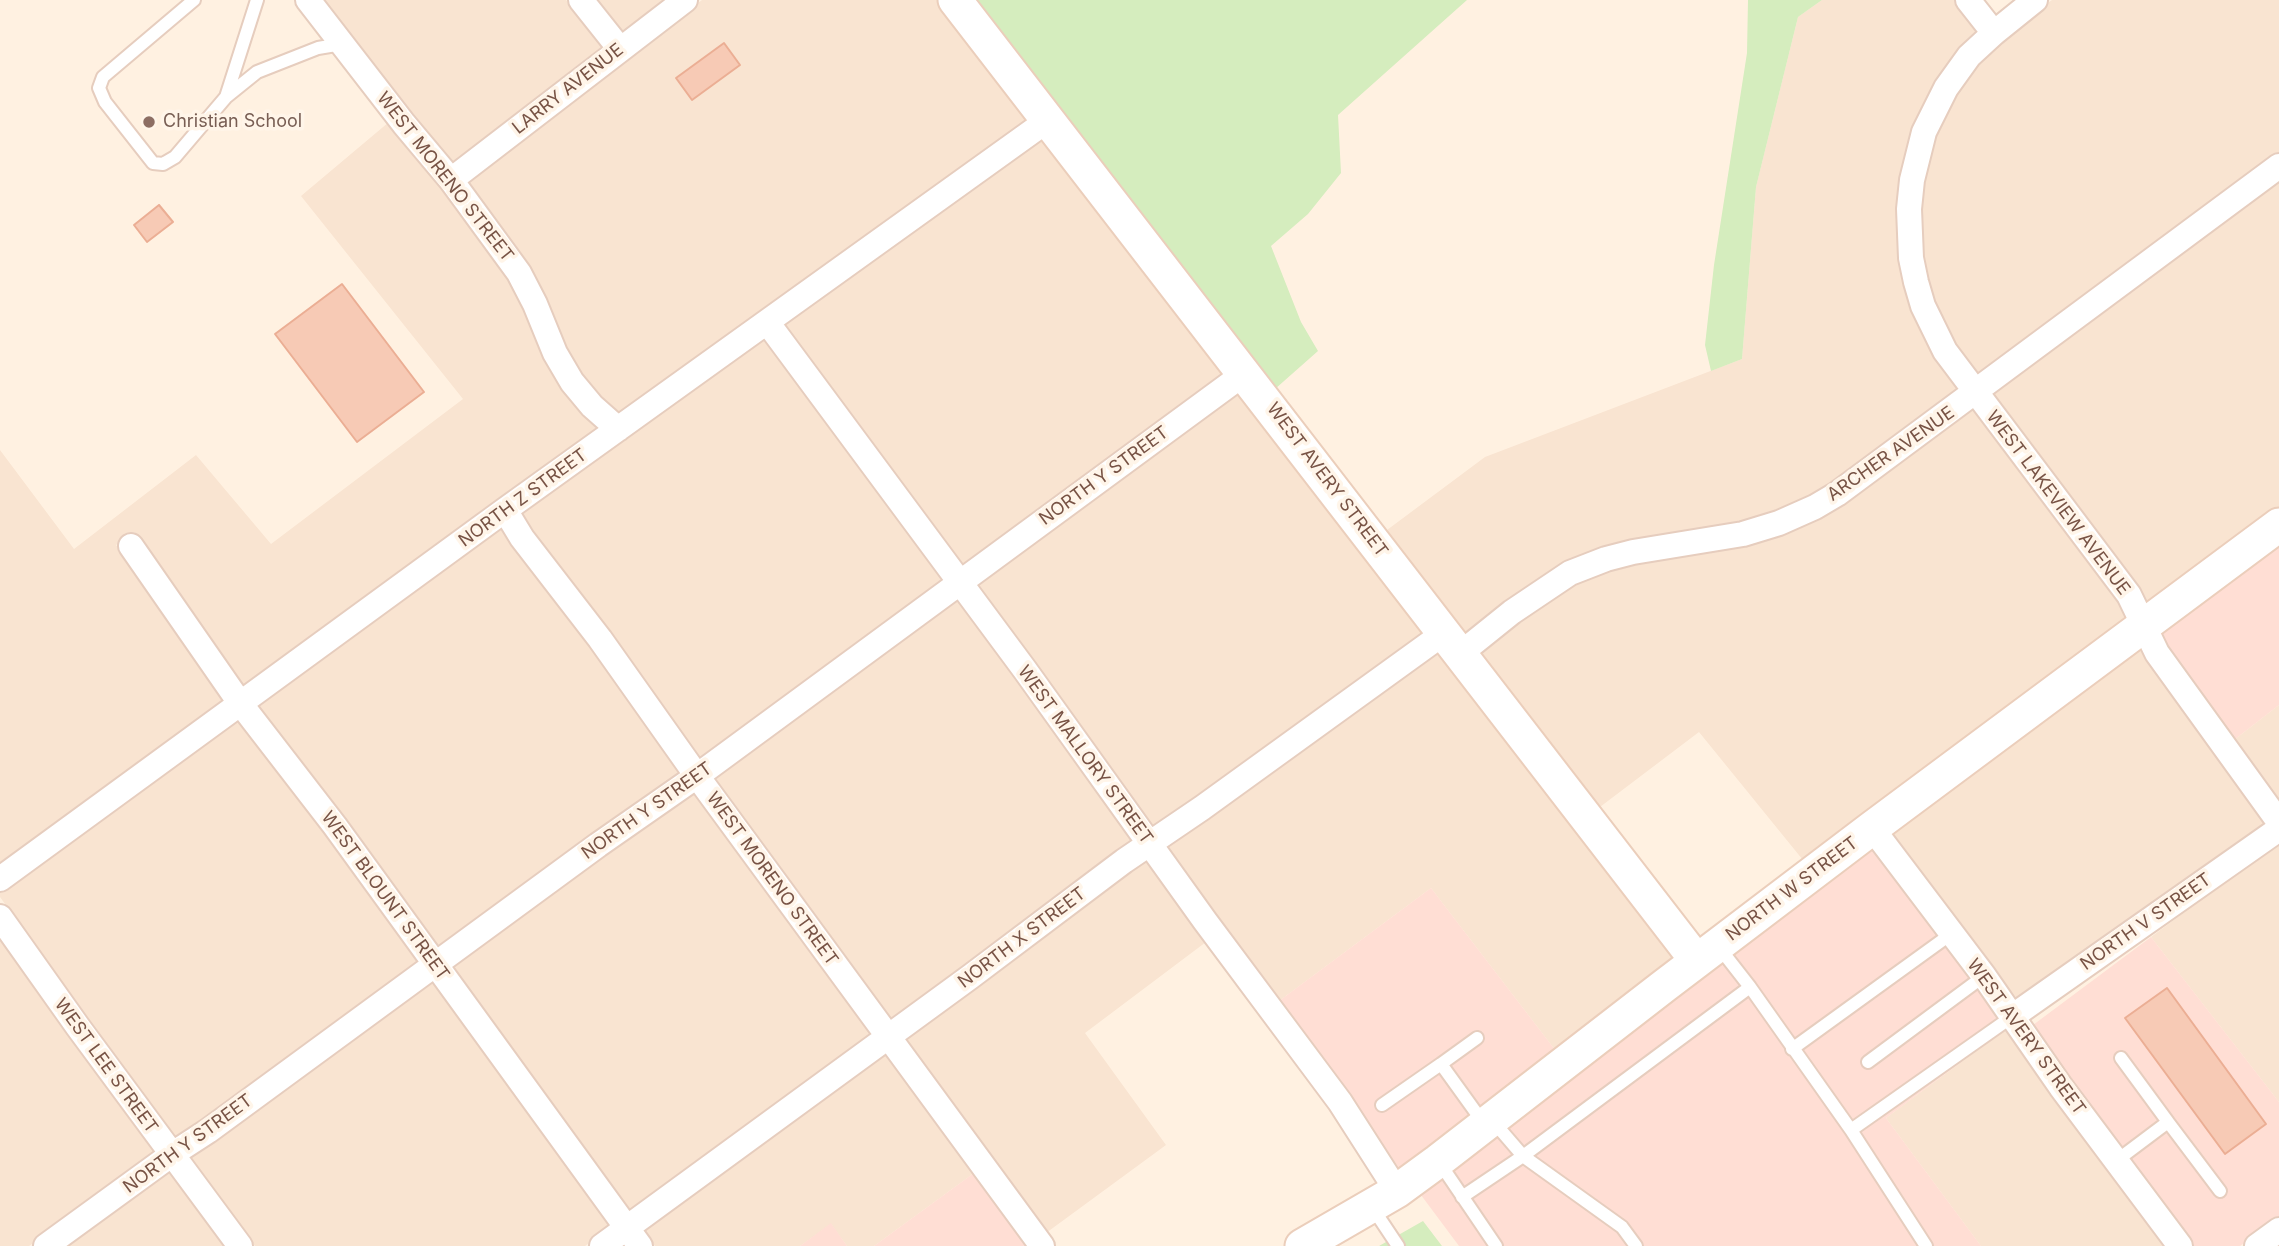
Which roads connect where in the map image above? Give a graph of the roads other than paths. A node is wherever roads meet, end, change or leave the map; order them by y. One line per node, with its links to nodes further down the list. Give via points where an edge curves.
1 (194, 0): 12 (lane, via 103,77 99,88 153,163 163,164 175,157)
2 (257, 0): 12 (lane)
3 (308, 0): 10 (street, WEST MORENO STREET)
4 (581, 0): 11 (street)
5 (685, 0): 11 (street, LARRY AVENUE)
6 (956, 0): 13 (street, WEST AVERY STREET)
7 (1968, 0): 9 (street)
8 (2035, 0): 9 (street, WEST LAKEVIEW AVENUE)
9 (1994, 33): 18 (street, WEST LAKEVIEW AVENUE, via 1969,56 1934,110 1917,156 1909,209 1911,258 1923,306 1945,351)
10 (342, 44): 12 (lane, via 318,48 257,72); 15 (street, WEST MORENO STREET)
11 (620, 49): 15 (street, LARRY AVENUE)
12 (226, 97)
13 (1048, 120): 16 (street, NORTH Z STREET); 17 (street, WEST AVERY STREET)
14 (2279, 166): 18 (street, ARCHER AVENUE)
15 (452, 180): 19 (street, WEST MORENO STREET, via 519,273 572,382)
16 (767, 322): 19 (street, NORTH Z STREET); 23 (street, WEST MALLORY STREET)
17 (1245, 373): 23 (street, NORTH Y STREET); 25 (street, WEST AVERY STREET)
18 (1976, 393): 24 (street, WEST LAKEVIEW AVENUE, via 2129,595); 25 (street, ARCHER AVENUE, via 1815,507 1743,534 1606,559 1570,573 1512,612)
19 (618, 429): 20 (street, NORTH Z STREET)
20 (505, 510): 26 (street, NORTH Z STREET); 27 (street, WEST MORENO STREET)
21 (2279, 525): 24 (street, NORTH W STREET)
22 (131, 546): 26 (street, WEST BLOUNT STREET)
23 (960, 583): 27 (street, NORTH Y STREET); 31 (street, WEST MALLORY STREET)
24 (2143, 626): 28 (street, WEST LAKEVIEW AVENUE, via 2157,653); 29 (street, NORTH W STREET)
25 (1452, 643): 31 (street, NORTH X STREET); 35 (street, WEST AVERY STREET)
26 (240, 704): 32 (street, NORTH Z STREET); 36 (street, WEST BLOUNT STREET)
27 (697, 776): 36 (street, NORTH Y STREET); 40 (street, WEST MORENO STREET)
28 (2279, 822)
29 (1872, 828): 34 (street, WEST AVERY STREET); 35 (street, NORTH W STREET)
30 (2279, 829): 39 (street, NORTH V STREET)
31 (1149, 844): 40 (street, NORTH X STREET); 56 (street, WEST MALLORY STREET, via 1340,1102)
32 (0, 879)
33 (0, 917): 50 (street, WEST LEE STREET)
34 (1951, 933): 37 (street, WEST AVERY STREET); 42 (lane)
35 (1707, 954): 38 (lane); 47 (street, NORTH W STREET)
36 (434, 964): 50 (street, NORTH Y STREET); 58 (street, WEST BLOUNT STREET)
37 (1984, 976): 39 (street, WEST AVERY STREET); 44 (lane)
38 (1750, 987): 42 (lane); 51 (lane)
39 (2013, 1016): 49 (lane); 53 (street, WEST AVERY STREET)
40 (888, 1036): 58 (street, NORTH X STREET); 62 (street, WEST MORENO STREET)
41 (1476, 1038): 45 (lane)
42 (1792, 1049): 49 (lane)
43 (2120, 1058): 48 (lane)
44 (1868, 1062)
45 (1441, 1064): 46 (lane); 47 (lane)
46 (1382, 1105)
47 (1488, 1122): 51 (lane); 52 (street, NORTH W STREET)
48 (2168, 1122): 53 (lane); 54 (lane)
49 (1851, 1130): 67 (lane)
50 (172, 1155): 59 (street, NORTH Y STREET); 60 (street, WEST LEE STREET)
51 (1522, 1156): 55 (lane); 66 (lane, via 1622,1227)
52 (1438, 1161): 55 (lane); 56 (street, NORTH W STREET)
53 (2116, 1161): 68 (street, WEST AVERY STREET)
54 (2220, 1191)
55 (1462, 1197): 65 (lane)
56 (1384, 1199): 63 (street, NORTH W STREET); 64 (lane)
57 (2279, 1230): 69 (street)
58 (634, 1237): 61 (street, NORTH X STREET)
59 (46, 1246)
60 (240, 1246)
61 (602, 1246)
62 (1042, 1246)
63 (1302, 1246)
64 (1398, 1246)
65 (1496, 1246)
66 (1636, 1246)
67 (1926, 1246)
68 (2180, 1246)
69 (2257, 1246)

